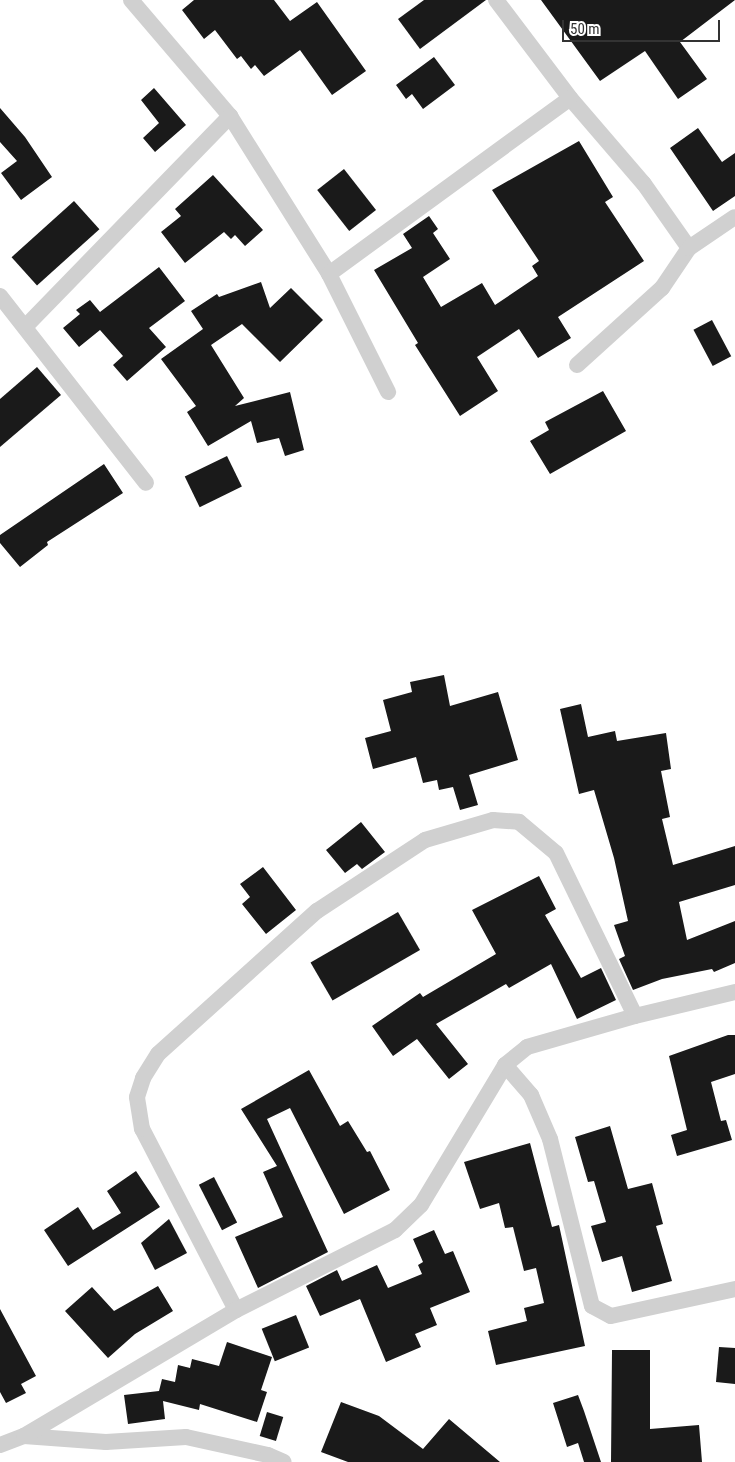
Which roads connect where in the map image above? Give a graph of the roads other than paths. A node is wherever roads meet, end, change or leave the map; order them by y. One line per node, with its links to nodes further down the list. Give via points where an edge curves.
1 (131, 0): 4 (street)
2 (496, 0): 3 (street)
3 (570, 98): 6 (street, via 644,184); 7 (street)
4 (230, 116): 7 (street); 9 (street)
5 (735, 217): 6 (street)
6 (689, 248): 10 (street, via 662,288)
7 (328, 274): 11 (street)
8 (0, 296): 9 (street)
9 (26, 326): 12 (street)
10 (577, 365)
11 (388, 392)
12 (146, 483)
13 (735, 992): 14 (street)
14 (635, 1016): 15 (street, via 527,1047); 17 (street, via 556,853 520,822 493,820 425,840 317,911 158,1054 143,1078 137,1097 142,1129)
15 (505, 1065): 16 (street, via 531,1095 550,1139 592,1306 611,1316); 17 (street, via 421,1205 394,1230)
16 (735, 1289)
17 (236, 1310): 18 (street)
18 (24, 1436): 19 (street); 20 (street, via 106,1442 186,1437 268,1455)
19 (0, 1445)
20 (284, 1462)

